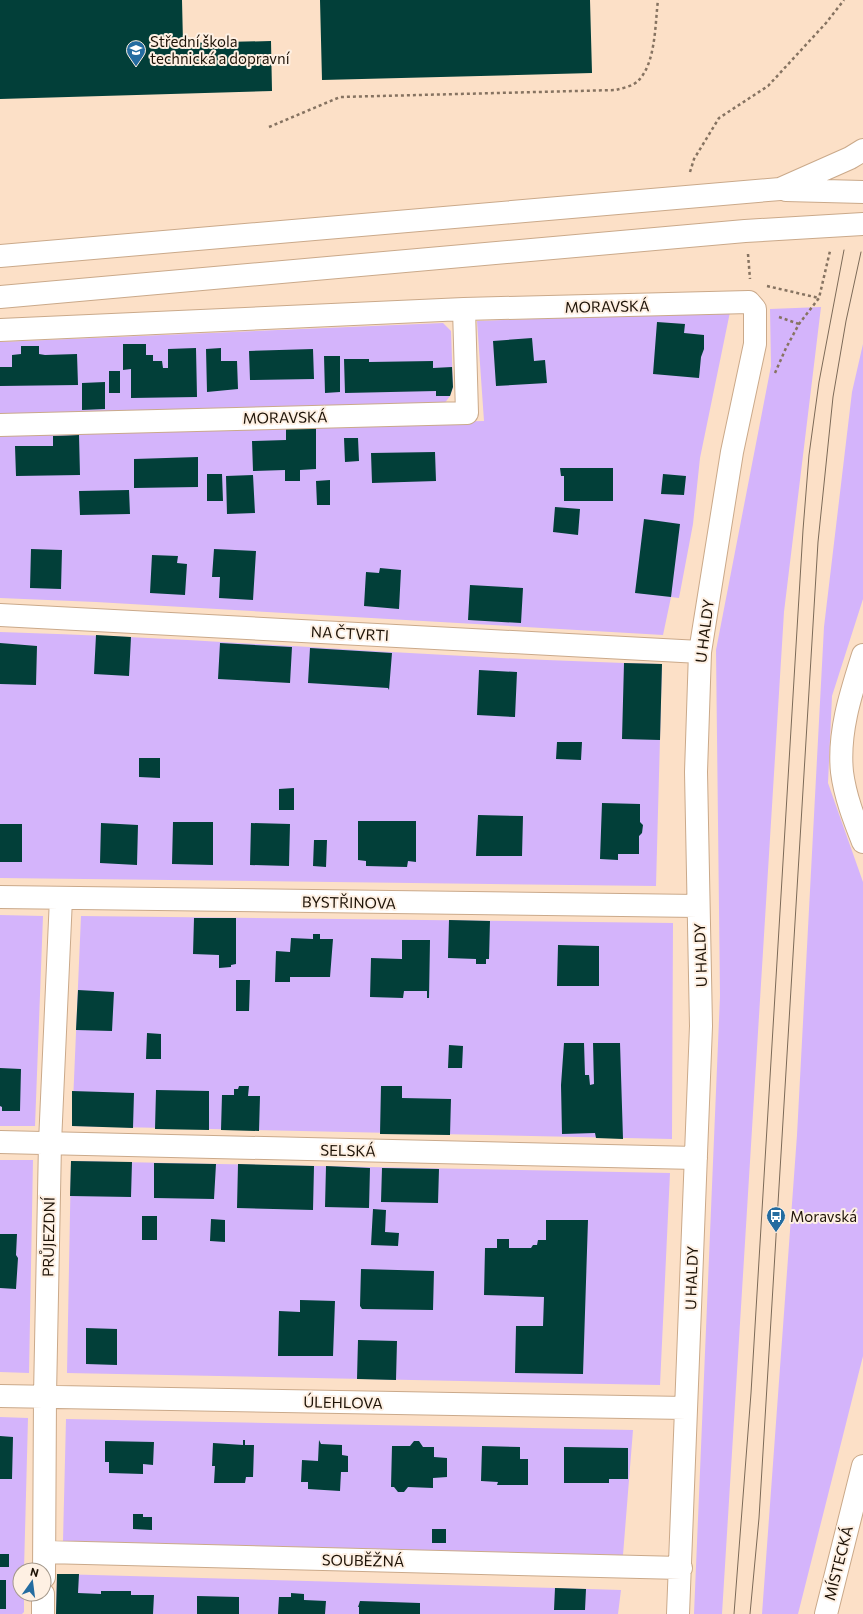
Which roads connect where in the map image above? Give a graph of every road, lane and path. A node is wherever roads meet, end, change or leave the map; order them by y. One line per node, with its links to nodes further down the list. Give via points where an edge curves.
1 (658, 0): 3 (path, via 650,60 638,82 628,87 616,90 340,97)
2 (844, 0): 7 (path, via 768,86 719,118 694,159)
3 (270, 127)
4 (863, 150): 5 (main road)
5 (780, 189): 6 (main road); 7 (main road)
6 (863, 192)
7 (683, 197): 11 (main road)
8 (863, 224): 9 (main road)
9 (745, 232): 12 (path); 13 (main road)
10 (830, 251): 12 (path, via 819,298 768,285)
11 (0, 256)
12 (750, 295): 14 (main road, MORAVSKÁ); 18 (main road, U HALDY, via 755,309 755,344 728,474)
13 (0, 297)
14 (464, 309): 15 (main road, MORAVSKÁ); 16 (main road, MORAVSKÁ, via 467,413)
15 (0, 330)
16 (0, 425)
17 (0, 615): 18 (main road, NA ČTVRTI)
18 (700, 652): 23 (main road, U HALDY, via 696,772)
19 (863, 655): 20 (main road, via 847,710 842,751 845,788)
20 (861, 829)
21 (0, 897): 22 (main road, BYSTŘINOVA)
22 (62, 898): 23 (main road, BYSTŘINOVA); 25 (main road, PRŮJEZDNÍ)
23 (698, 906): 26 (main road, U HALDY, via 701,1020)
24 (0, 1142): 25 (main road, SELSKÁ)
25 (50, 1143): 26 (main road, SELSKÁ); 28 (main road, PRŮJEZDNÍ)
26 (696, 1158): 29 (main road, U HALDY)
27 (0, 1396): 28 (main road, ÚLEHLOVA)
28 (44, 1396): 29 (main road, ÚLEHLOVA); 31 (main road, PRŮJEZDNÍ)
29 (686, 1408): 33 (main road, U HALDY)
30 (863, 1466): 37 (main road, MÍSTECKÁ)
31 (45, 1552): 32 (main road, PRŮJEZDNÍ); 33 (main road, SOUBĚŽNÁ)
32 (45, 1562)
33 (681, 1568): 36 (main road, U HALDY)
34 (43, 1602): 35 (main road)
35 (43, 1614)
36 (678, 1614)
37 (826, 1614)

